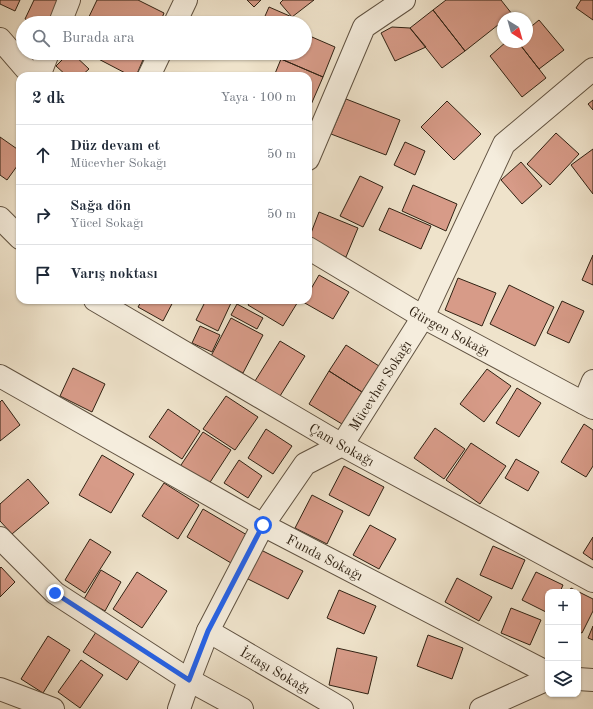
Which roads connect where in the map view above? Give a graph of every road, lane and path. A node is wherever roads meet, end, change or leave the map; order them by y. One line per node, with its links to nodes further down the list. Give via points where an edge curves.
1 (69, 0): 4 (street)
2 (186, 0): 5 (street)
3 (404, 0): 15 (street, via 364,27)
4 (63, 16)
5 (178, 16)
6 (0, 39): 7 (street)
7 (16, 58)
8 (18, 60): 12 (street)
9 (45, 60): 13 (street)
10 (157, 60): 14 (street)
11 (593, 69): 20 (street, Mücevher Sokağı, via 504,144)
12 (29, 72)
13 (41, 72)
14 (151, 72)
15 (312, 150)
16 (0, 218): 17 (street)
17 (16, 234)
18 (312, 250): 20 (street, Gürgen Sokağı)
19 (102, 304): 24 (street, Çam Sokağı)
20 (423, 317): 23 (street, Gürgen Sokağı); 24 (street, Mücevher Sokağı)
21 (0, 376): 25 (street, Funda Sokağı)
22 (593, 381): 23 (street)
23 (589, 406)
24 (342, 445): 25 (street, Mücevher Sokağı, via 305,464); 27 (street, Çam Sokağı)
25 (263, 525): 28 (street, Mücevher Sokağı); 29 (street, Funda Sokağı)
26 (0, 538): 31 (street, via 55,593)
27 (593, 582)
28 (208, 631): 31 (street, Mücevher Sokağı); 39 (street, İztaşı Sokağı)
29 (545, 671)
30 (581, 679): 33 (street)
31 (189, 680): 37 (street, Mücevher Sokağı); 38 (street)
32 (545, 680): 35 (street)
33 (593, 680)
34 (0, 689): 36 (street)
35 (491, 707)
36 (53, 709)
37 (179, 709)
38 (242, 709)
39 (342, 709)

